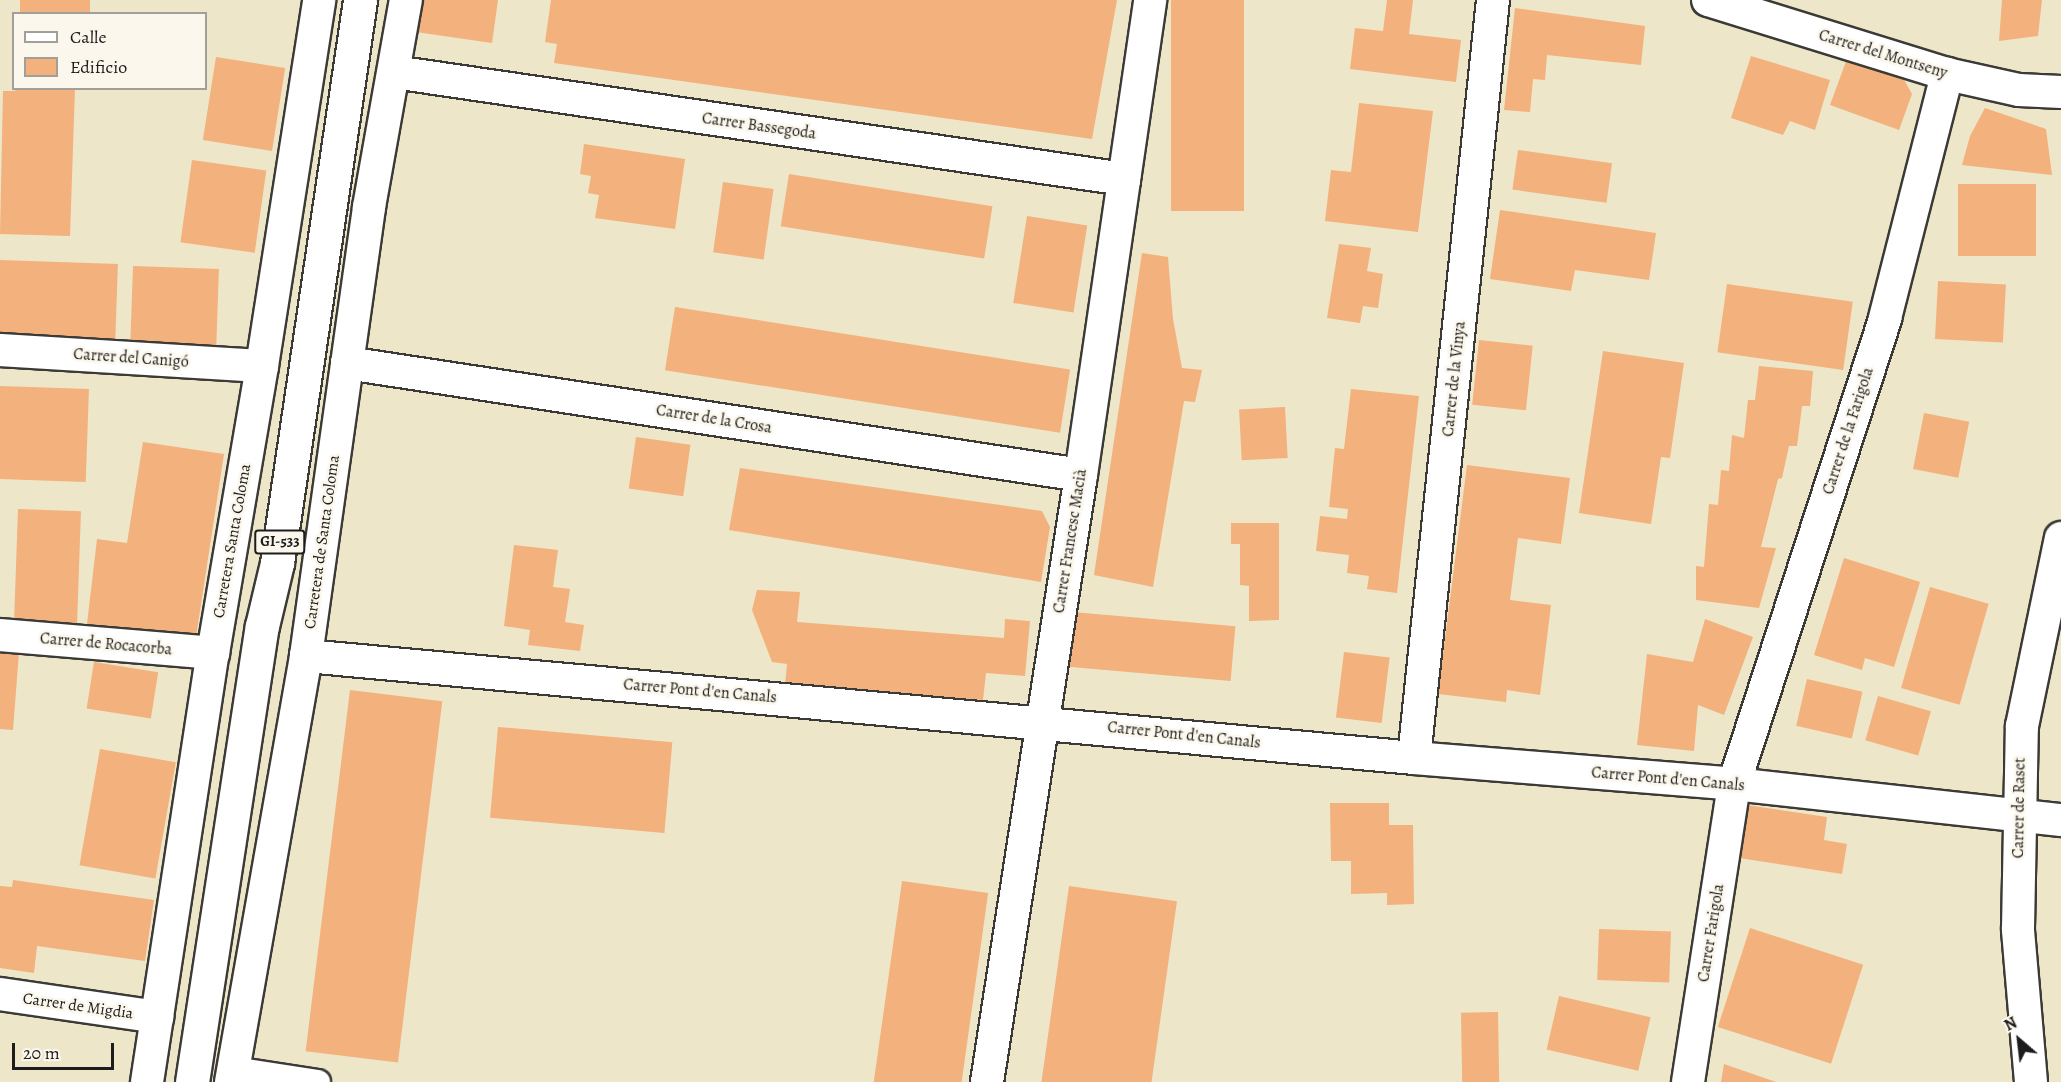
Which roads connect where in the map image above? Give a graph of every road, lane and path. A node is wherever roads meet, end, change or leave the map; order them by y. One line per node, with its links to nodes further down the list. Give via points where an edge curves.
1 (319, 0): 13 (street, Carretera Santa Coloma)
2 (360, 0): 28 (main road, GI-533, via 280,539 262,626)
3 (406, 0): 7 (street, Carretera de Santa Coloma)
4 (1150, 0): 10 (street, Carrer Francesc Macià)
5 (1493, 0): 20 (street, Carrer de la Vinya)
6 (1708, 0): 8 (street, Carrer del Montseny)
7 (394, 72): 10 (street, Carrer Bassegoda); 12 (street, Carretera de Santa Coloma, via 369,207)
8 (1947, 74): 9 (street, Carrer del Montseny, via 2019,90); 21 (street, Carrer de la Farigola, via 1885,318)
9 (2061, 92)
10 (1124, 179): 14 (street, Carrer Francesc Macià)
11 (0, 350): 13 (street, Carrer del Canigó)
12 (347, 363): 14 (street, Carrer de la Crosa); 18 (street, Carretera de Santa Coloma)
13 (262, 366): 17 (street, Carretera Santa Coloma)
14 (1081, 475): 19 (street, Carrer Francesc Macià)
15 (2061, 538): 22 (street, Carrer de Raset, via 2022,726)
16 (0, 635): 17 (street, Carrer de Rocacorba)
17 (213, 652): 25 (street, Carretera Santa Coloma)
18 (306, 656): 19 (street, Carrer Pont d'en Canals); 26 (street, Carretera de Santa Coloma)
19 (1041, 721): 20 (street, Carrer Pont d'en Canals); 30 (street, Carrer Francesc Macià)
20 (1414, 758): 21 (street, Carrer Pont d'en Canals)
21 (1734, 784): 22 (street, Carrer Pont d'en Canals); 31 (street, Carrer Farigola)
22 (2019, 817): 23 (street, Carrer Pont d'en Canals); 32 (street, Carrer de Raset, via 2018,929)
23 (2061, 820)
24 (0, 994): 25 (street, Carrer de Migdia)
25 (157, 1017): 27 (street, Carretera Santa Coloma)
26 (232, 1076): 29 (street)
27 (147, 1082)
28 (192, 1082)
29 (318, 1082)
30 (987, 1082)
31 (1688, 1082)
32 (2031, 1082)

